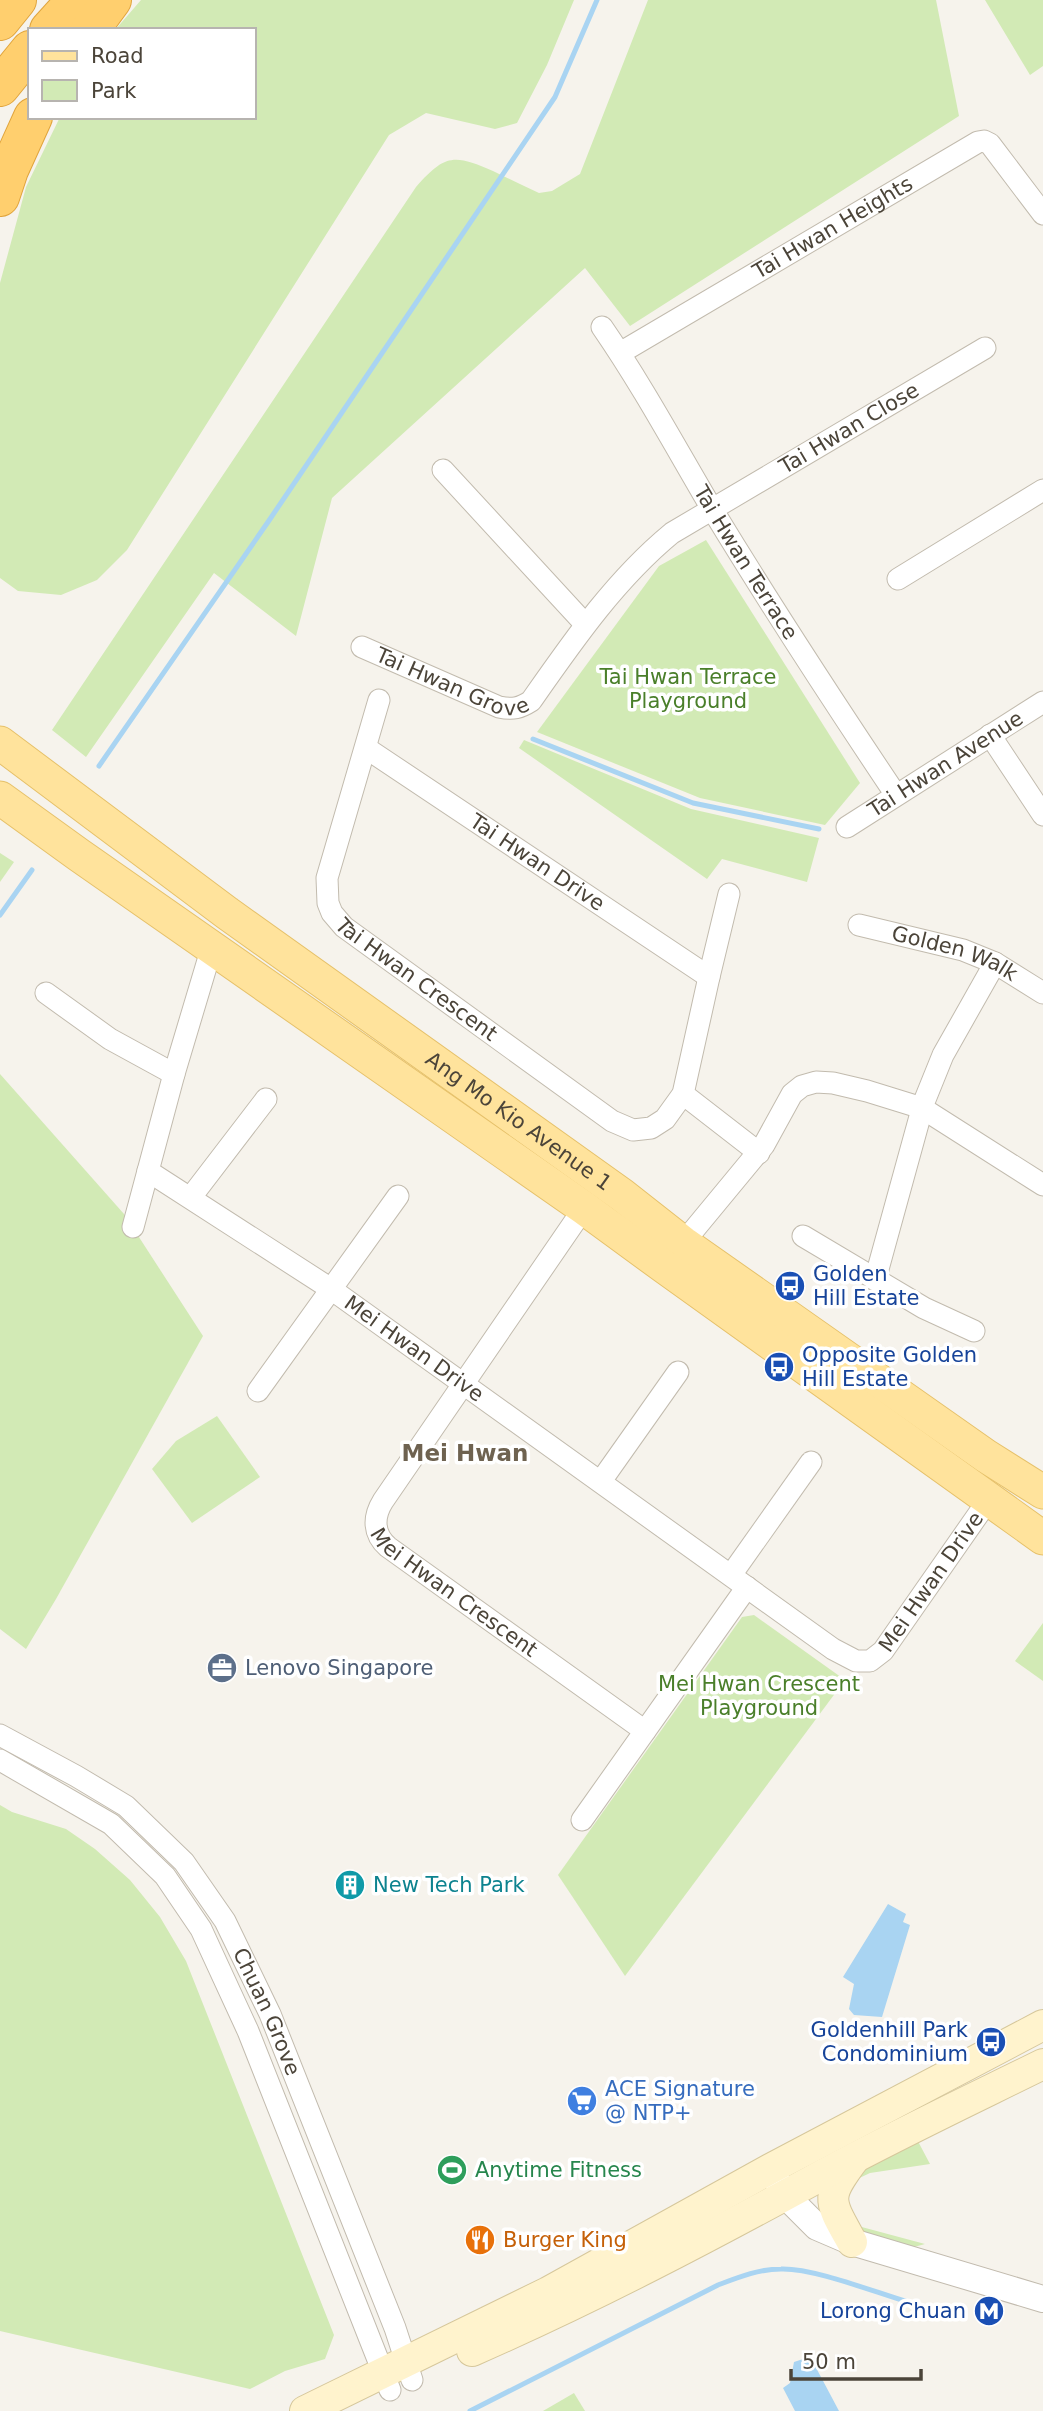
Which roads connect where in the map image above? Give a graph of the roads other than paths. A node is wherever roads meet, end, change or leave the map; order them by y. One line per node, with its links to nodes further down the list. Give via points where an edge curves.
1 (17, 0): 4 (highway)
2 (76, 0): 5 (highway)
3 (112, 0): 6 (highway)
4 (0, 20)
5 (50, 28)
6 (91, 28)
7 (28, 52): 8 (highway)
8 (0, 87)
9 (32, 119): 11 (highway)
10 (1037, 191): 12 (street, Tai Hwan Heights); 15 (street, Tai Hwan Heights, via 990,144 978,142)
11 (0, 197)
12 (1043, 214)
13 (602, 327): 15 (street, Tai Hwan Terrace)
14 (985, 348): 18 (street, Tai Hwan Close)
15 (620, 353): 18 (street, Tai Hwan Terrace)
16 (443, 470): 20 (street)
17 (1043, 490): 19 (street)
18 (713, 510): 20 (street, Tai Hwan Grove, via 648,553); 27 (street, Tai Hwan Terrace)
19 (898, 579)
20 (585, 624): 21 (street, Tai Hwan Grove, via 531,701 512,710)
21 (362, 648)
22 (379, 699): 26 (street, Tai Hwan Crescent)
23 (1043, 702): 24 (street, Tai Hwan Avenue)
24 (990, 735): 27 (street, Tai Hwan Avenue); 29 (street)
25 (0, 743): 50 (main road, Ang Mo Kio Avenue 1, via 226,913)
26 (366, 748): 35 (street, Tai Hwan Drive); 39 (street, Tai Hwan Crescent, via 327,878 328,903 337,921 622,1127 644,1131 659,1125)
27 (896, 795): 30 (street, Tai Hwan Avenue)
28 (0, 797): 33 (main road, Ang Mo Kio Avenue 1)
29 (1043, 815)
30 (847, 827)
31 (729, 894): 35 (street, Tai Hwan Crescent)
32 (859, 925): 34 (street, Golden Walk, via 963,950)
33 (212, 947): 38 (street); 47 (main road, Ang Mo Kio Avenue 1)
34 (995, 963): 37 (street, Golden Walk); 41 (street, via 943,1055)
35 (709, 977): 39 (street, Tai Hwan Crescent)
36 (46, 993): 38 (street, via 110,1039)
37 (1043, 993)
38 (174, 1074): 43 (street)
39 (683, 1094): 42 (street)
40 (266, 1099): 46 (street)
41 (922, 1108): 42 (street, via 833,1083 809,1083 792,1094); 44 (street); 51 (street)
42 (758, 1153): 50 (street)
43 (148, 1171): 46 (street, Mei Hwan Drive); 48 (street)
44 (1043, 1185)
45 (398, 1196): 52 (street, Mei Hwan Drive)
46 (191, 1197): 52 (street, Mei Hwan Drive)
47 (584, 1208): 55 (street, Mei Hwan Crescent); 60 (main road, Ang Mo Kio Avenue 1)
48 (133, 1227)
49 (803, 1236): 51 (street)
50 (683, 1243): 59 (main road, Ang Mo Kio Avenue 1)
51 (875, 1280): 53 (street)
52 (331, 1289): 55 (street, Mei Hwan Drive); 56 (street, Mei Hwan Drive)
53 (974, 1331)
54 (678, 1372): 58 (street)
55 (464, 1383): 58 (street, Mei Hwan Drive); 63 (street, Mei Hwan Crescent, via 380,1506 375,1525 378,1535 388,1547)
56 (257, 1391)
57 (811, 1462): 62 (street)
58 (601, 1481): 62 (street, Mei Hwan Drive)
59 (1043, 1492)
60 (989, 1499): 61 (main road, Ang Mo Kio Avenue 1); 62 (street, Mei Hwan Drive, via 883,1651 870,1661 841,1654)
61 (1043, 1538)
62 (739, 1581): 63 (street)
63 (645, 1731): 66 (street)
64 (0, 1735): 76 (street, Chuan Grove, via 126,1806 184,1862 225,1921 270,2014 395,2328)
65 (0, 1760): 76 (street, Chuan Grove, via 111,1824 165,1876 201,1928)
66 (582, 1820)
67 (1043, 2025): 68 (main road)
68 (976, 2061): 70 (main road, via 979,2079); 72 (main road)
69 (1043, 2064): 70 (main road)
70 (991, 2090): 71 (main road)
71 (856, 2158): 73 (main road); 74 (main road, via 832,2196 833,2208)
72 (770, 2169): 73 (street); 76 (main road)
73 (786, 2196): 74 (street, via 817,2227); 76 (main road, via 542,2320 449,2361)
74 (852, 2242): 75 (street)
75 (1043, 2299)
76 (398, 2377): 77 (main road); 78 (main road)
77 (305, 2411)
78 (346, 2411)

